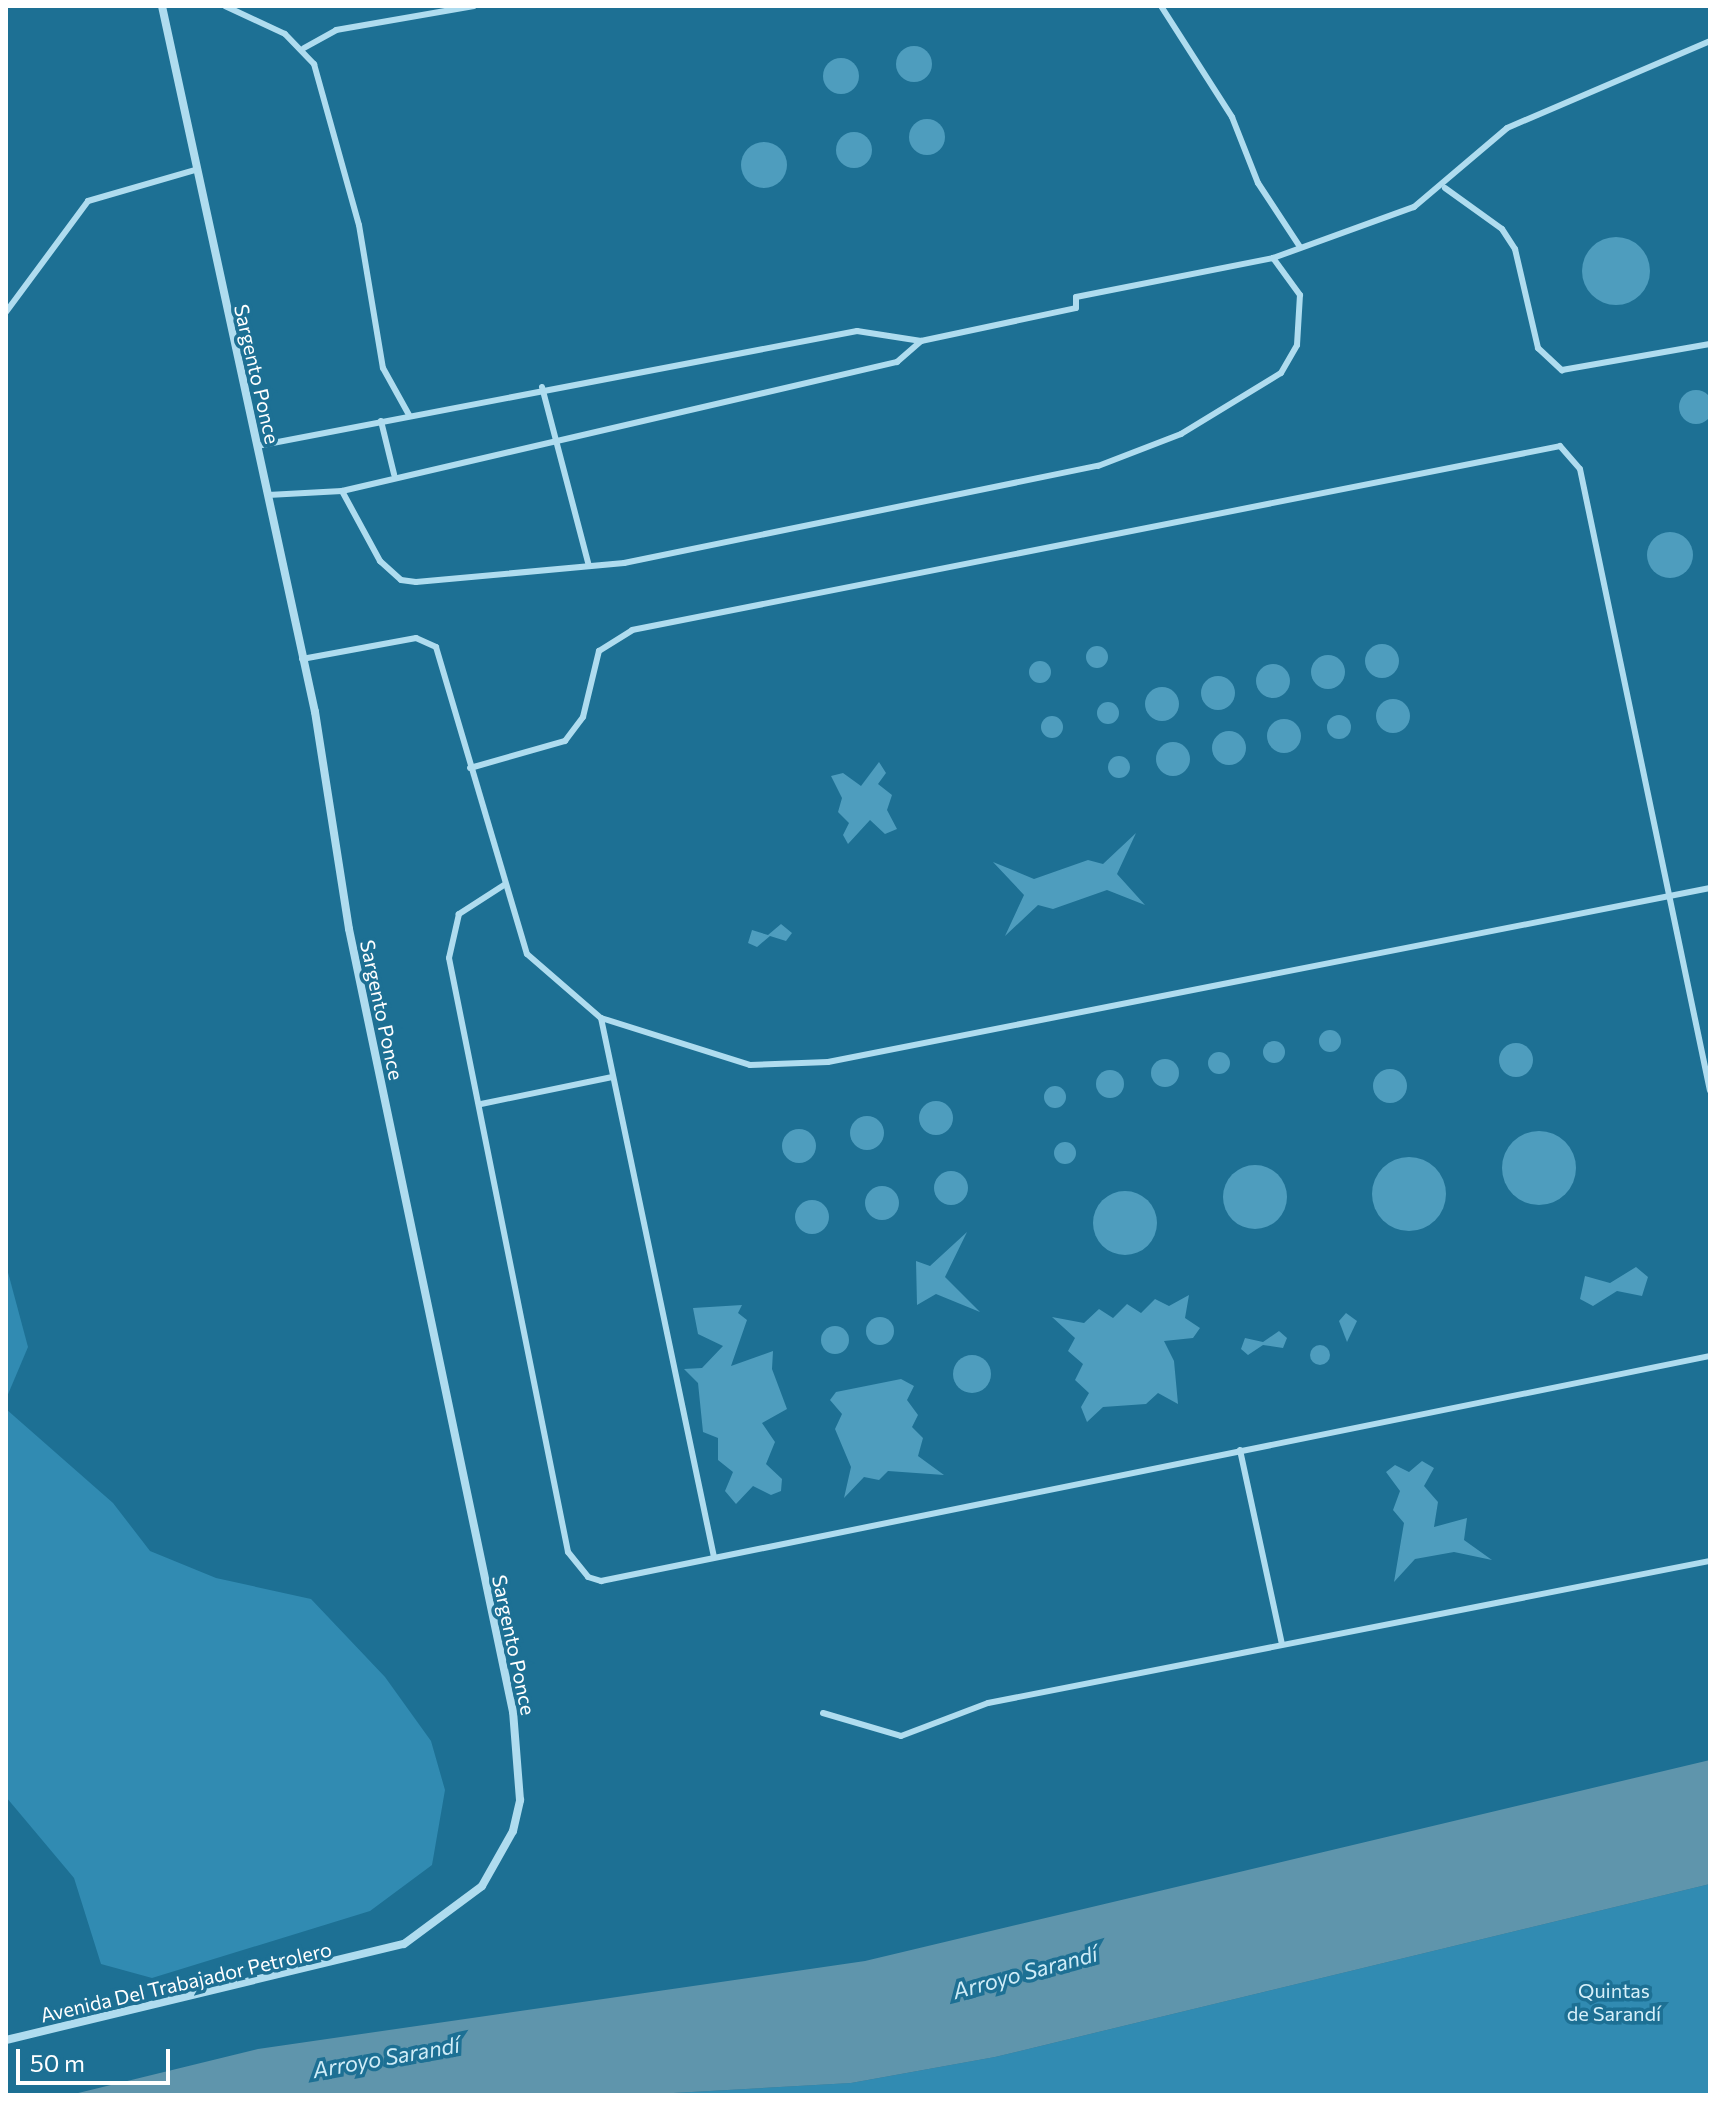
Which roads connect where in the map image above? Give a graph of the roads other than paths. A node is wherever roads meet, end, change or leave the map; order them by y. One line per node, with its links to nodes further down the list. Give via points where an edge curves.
1 (162, 6): 7 (street, Sargento Ponce)
2 (225, 6): 6 (lane)
3 (474, 6): 6 (lane, via 336,30)
4 (1161, 6): 9 (lane)
5 (1710, 41): 8 (lane, via 1507,128)
6 (304, 48): 15 (lane, via 359,225 383,368)
7 (195, 170): 11 (lane, via 88,201); 18 (street, Sargento Ponce)
8 (1445, 188): 9 (lane, via 1414,207); 13 (lane, via 1502,229 1515,249 1538,348 1562,370)
9 (1300, 247): 10 (lane)
10 (1273, 258): 12 (lane, via 1076,297 1076,308); 22 (lane, via 1300,295 1293,358 1281,373 1181,434 1098,466)
11 (6, 312)
12 (921, 341): 14 (lane, via 857,331); 17 (lane, via 897,362)
13 (1710, 344)
14 (542, 387): 15 (lane); 17 (lane)
15 (409, 415): 16 (lane)
16 (381, 421): 18 (lane); 19 (lane)
17 (561, 437): 19 (lane); 22 (lane)
18 (257, 446): 21 (street, Sargento Ponce)
19 (394, 474): 20 (lane)
20 (342, 491): 21 (lane); 22 (lane, via 380,561 401,580)
21 (268, 495): 23 (street, Sargento Ponce)
22 (589, 566)
23 (302, 659): 24 (lane, via 427,641 441,661); 38 (street, Sargento Ponce, via 349,929 521,1767 513,1831 482,1886 429,1930)
24 (470, 768): 25 (lane); 27 (lane, via 565,741 583,717 599,651 632,630 1560,446 1580,469)
25 (504, 885): 28 (lane, via 527,954); 31 (lane, via 459,914 448,942)
26 (1710, 888): 27 (lane)
27 (1669, 894): 28 (lane, via 787,1068 750,1065); 30 (lane)
28 (601, 1018): 29 (lane)
29 (612, 1077): 31 (lane); 34 (lane)
30 (1710, 1091)
31 (481, 1104): 34 (lane, via 568,1552 601,1581)
32 (1710, 1356): 33 (lane)
33 (1240, 1450): 34 (lane); 36 (lane)
34 (714, 1557)
35 (1710, 1561): 36 (lane)
36 (1282, 1644): 37 (lane, via 988,1703 901,1736)
37 (823, 1713)
38 (373, 1954): 39 (street, Avenida Del Trabajador Petrolero)
39 (6, 2040)

